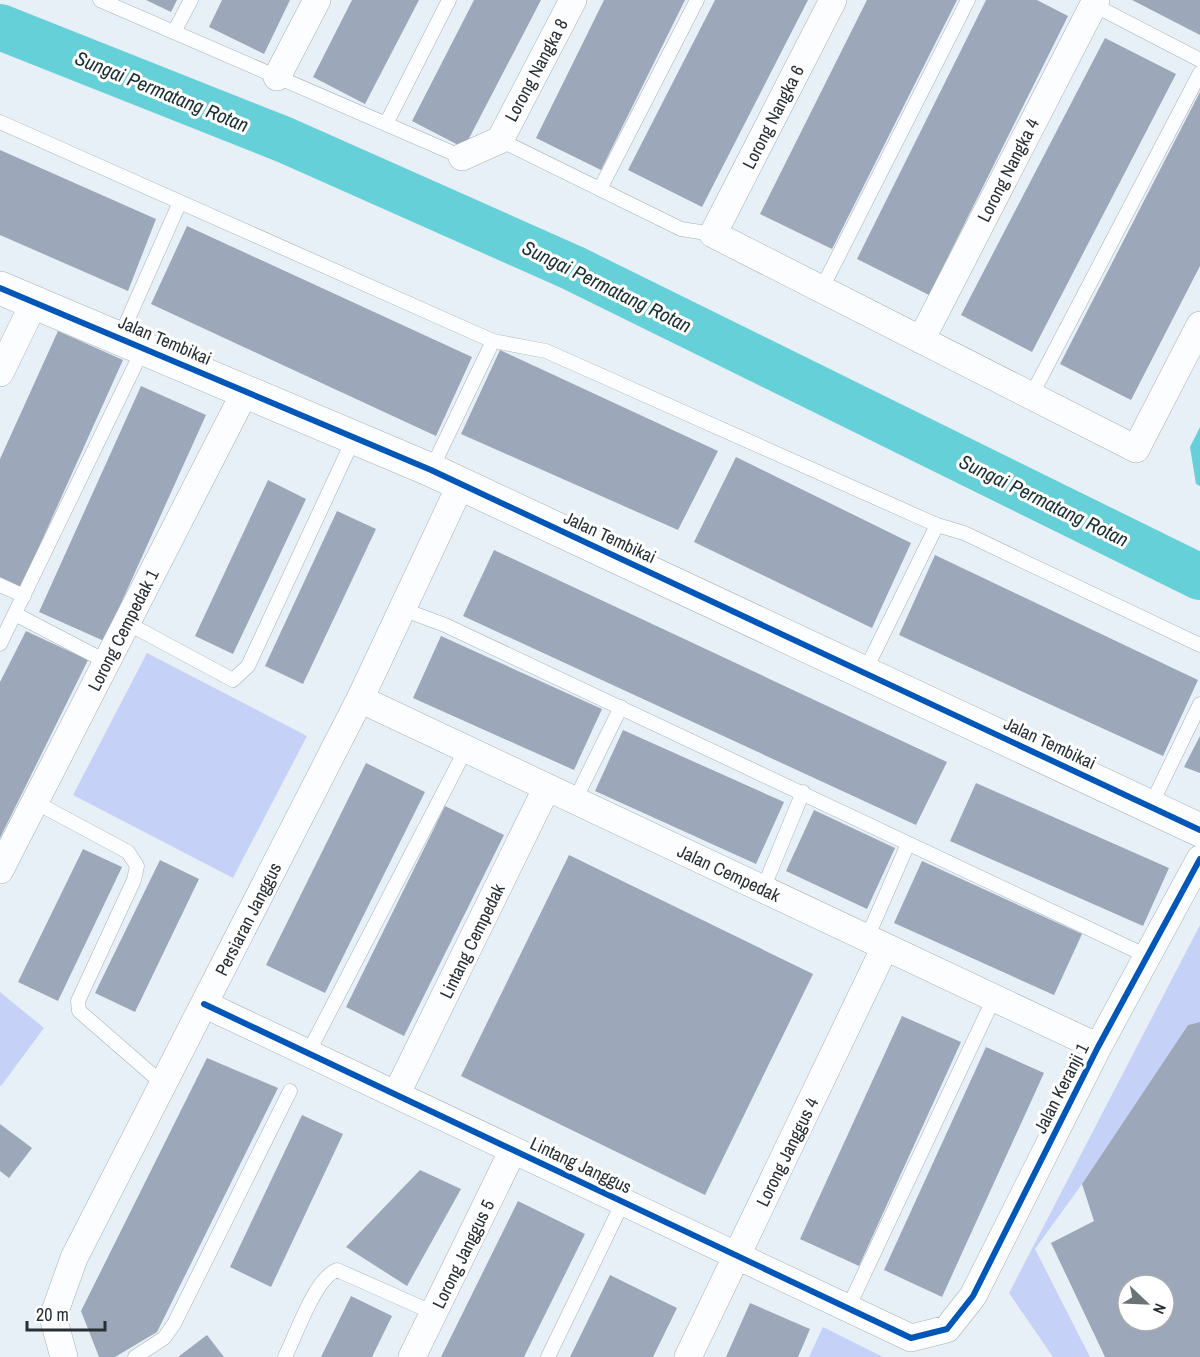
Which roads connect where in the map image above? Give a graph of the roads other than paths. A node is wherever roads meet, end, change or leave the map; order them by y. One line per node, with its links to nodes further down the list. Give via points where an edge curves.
1 (100, 0): 10 (lane)
2 (190, 0): 10 (lane)
3 (317, 0): 13 (street)
4 (449, 0): 15 (lane)
5 (573, 0): 16 (street, Lorong Nangka 8)
6 (697, 0): 18 (lane)
7 (833, 0): 20 (street, Lorong Nangka 6)
8 (968, 0): 22 (lane)
9 (1091, 2): 11 (lane); 25 (street, Lorong Nangka 4)
10 (174, 32): 13 (lane)
11 (1200, 60)
12 (1200, 73): 30 (lane)
13 (277, 77): 15 (lane)
14 (0, 122): 19 (lane)
15 (386, 124): 17 (lane)
16 (500, 140): 17 (street); 18 (lane)
17 (462, 157)
18 (600, 189): 20 (lane, via 681,229)
19 (180, 202): 26 (lane); 27 (lane)
20 (713, 234): 22 (street)
21 (0, 288): 23 (street, Jalan Tembikai)
22 (821, 290): 25 (street)
23 (34, 301): 27 (street, Jalan Tembikai); 28 (street)
24 (1200, 325): 30 (street, via 1136,449)
25 (921, 340): 30 (street)
26 (493, 341): 32 (lane); 34 (lane, via 546,351)
27 (132, 342): 29 (street, Jalan Tembikai); 36 (lane)
28 (0, 373)
29 (246, 390): 31 (street, Jalan Tembikai); 39 (street, Lorong Cempedak 1)
30 (1031, 396)
31 (355, 436): 32 (street, Jalan Tembikai); 39 (lane, via 248,666 233,680)
32 (431, 470): 33 (street, Jalan Tembikai)
33 (461, 484): 37 (street, Persiaran Janggus); 43 (street, Jalan Tembikai)
34 (937, 525): 41 (lane, via 964,533); 43 (lane)
35 (0, 585): 36 (lane)
36 (24, 596): 38 (lane)
37 (402, 609): 44 (street, Persiaran Janggus); 46 (lane)
38 (15, 614): 40 (lane); 42 (lane)
39 (127, 623): 42 (street, Lorong Cempedak 1)
40 (0, 644)
41 (1200, 645)
42 (107, 662): 51 (street, Lorong Cempedak 1)
43 (864, 673): 52 (street, Jalan Tembikai)
44 (360, 699): 47 (street, Jalan Cempedak); 61 (street, Persiaran Janggus)
45 (1200, 704): 52 (lane)
46 (621, 707): 49 (lane); 50 (lane)
47 (466, 749): 48 (street, Jalan Cempedak); 63 (lane)
48 (547, 787): 50 (street, Jalan Cempedak); 66 (street, Lintang Cempedak)
49 (803, 792): 54 (lane); 57 (lane)
50 (574, 800): 57 (street, Jalan Cempedak)
51 (35, 802): 56 (street, Lorong Cempedak 1); 64 (lane, via 128,852 137,866 135,880 78,1001 79,1011)
52 (1150, 807): 53 (street, Jalan Tembikai)
53 (1200, 830)
54 (908, 844): 58 (lane); 59 (lane)
55 (1200, 859): 59 (street, Jalan Keranji 1)
56 (0, 870)
57 (763, 888): 58 (street, Jalan Cempedak)
58 (876, 942): 60 (street, Jalan Cempedak); 69 (street, Lorong Janggus 4)
59 (1147, 956): 62 (street, Jalan Keranji 1)
60 (994, 998): 62 (street, Jalan Cempedak); 70 (lane)
61 (204, 1004): 63 (street, Lintang Janggus); 64 (street, Persiaran Janggus)
62 (1098, 1047): 72 (street, Jalan Keranji 1, via 973,1296)
63 (308, 1053): 66 (street, Lintang Janggus)
64 (164, 1084): 73 (street, Persiaran Janggus, via 74,1258 53,1317)
65 (290, 1091): 74 (lane, via 174,1324 164,1338)
66 (396, 1095): 67 (street, Lintang Janggus)
67 (513, 1150): 68 (street, Lintang Janggus); 71 (street, Lorong Janggus 5)
68 (623, 1202): 69 (street, Lintang Janggus); 77 (lane)
69 (737, 1256): 70 (street, Lintang Janggus); 78 (street, Lorong Janggus 4)
70 (848, 1308): 72 (street, Lintang Janggus, via 911,1338)
71 (434, 1313): 75 (lane, via 336,1270 317,1289); 76 (street, Lorong Janggus 5)
72 (947, 1329)
73 (64, 1357)
74 (135, 1357)
75 (285, 1357)
76 (412, 1357)
77 (548, 1357)
78 (688, 1357)

